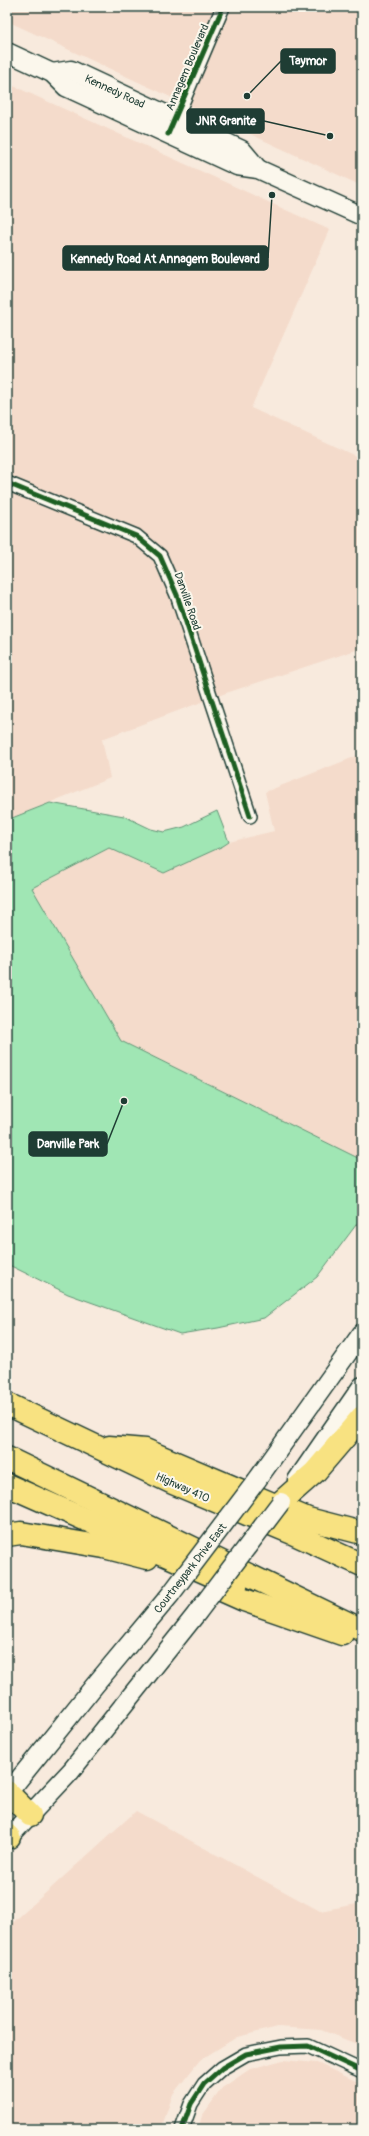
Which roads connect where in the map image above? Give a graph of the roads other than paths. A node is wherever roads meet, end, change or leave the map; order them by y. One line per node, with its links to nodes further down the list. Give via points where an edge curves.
1 (223, 7): 3 (street, Annagem Boulevard)
2 (7, 52): 3 (main road, Kennedy Road, via 52,73 66,86)
3 (172, 126): 4 (main road, Kennedy Road, via 237,166 258,169)
4 (362, 216)
5 (7, 483): 6 (street, Danville Road, via 136,536 160,556 177,595)
6 (250, 816)
7 (362, 1333): 19 (main road, Courtneypark Drive East, bridge, via 257,1480 170,1595)
8 (362, 1386): 14 (main road)
9 (7, 1404): 11 (highway, Highway 410)
10 (362, 1416): 14 (highway, via 315,1472)
11 (96, 1446): 15 (highway, via 145,1450 308,1518); 17 (highway, Highway 410, via 173,1483)
12 (7, 1458): 18 (highway)
13 (7, 1485): 18 (highway)
14 (281, 1502): 20 (main road, bridge, via 197,1613 70,1771)
15 (362, 1533)
16 (7, 1535): 18 (highway, via 21,1533 104,1547 148,1558 244,1600)
17 (362, 1565)
18 (358, 1636)
19 (7, 1793): 20 (highway)
20 (30, 1815): 21 (main road)
21 (8, 1837)
22 (362, 2071): 23 (street, via 308,2046 280,2047 246,2054 222,2068 204,2084 191,2104)
23 (182, 2129)

